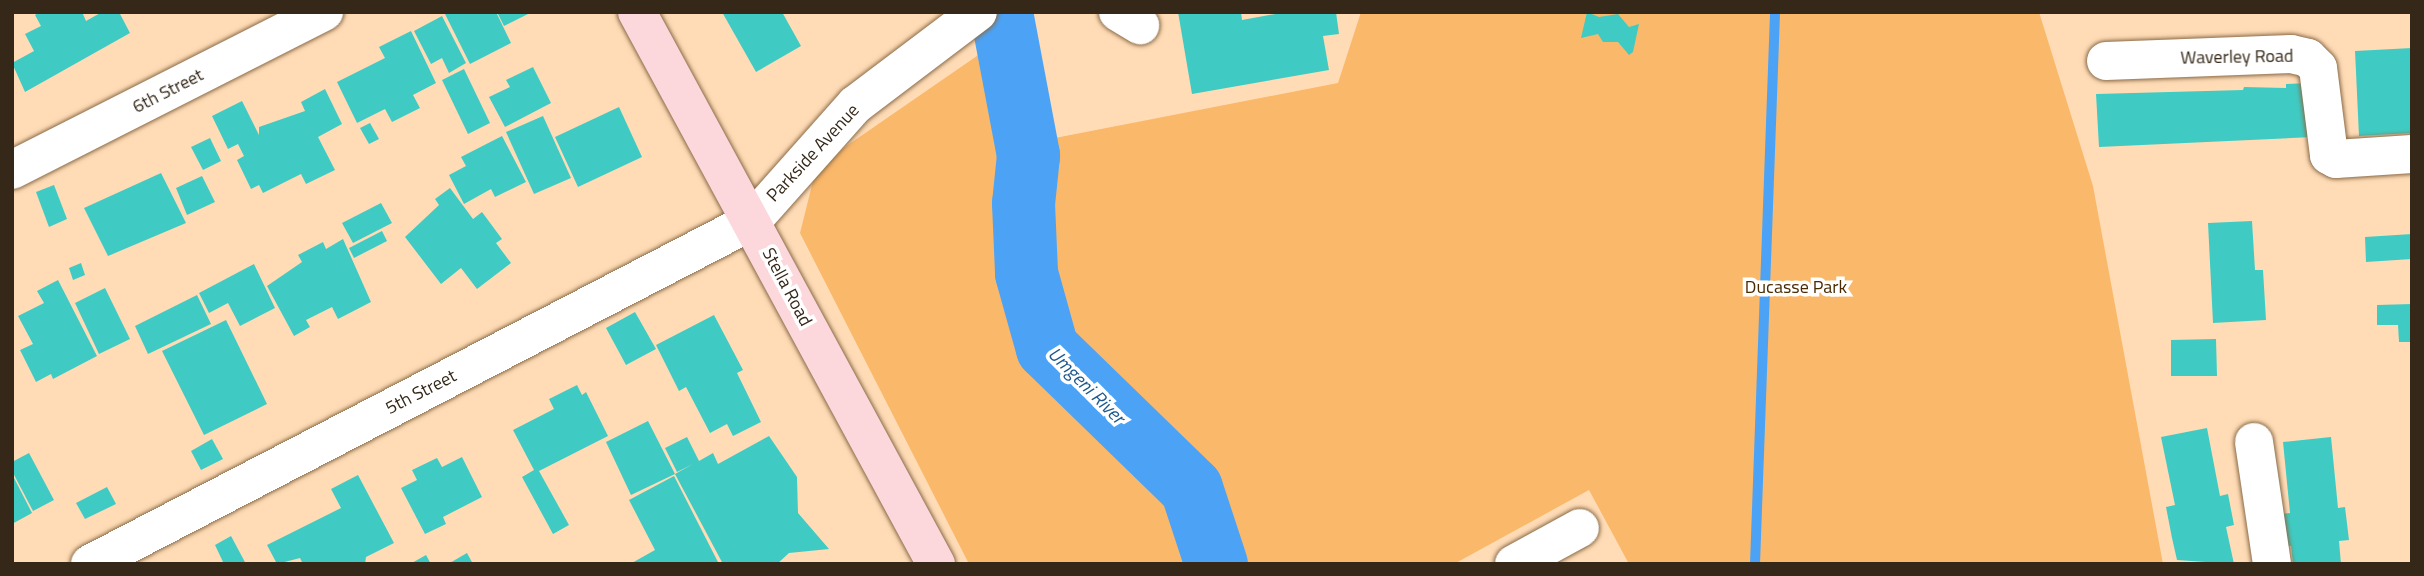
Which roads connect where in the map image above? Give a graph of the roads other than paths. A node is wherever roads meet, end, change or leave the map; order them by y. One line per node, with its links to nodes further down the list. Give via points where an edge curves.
1 (324, 12): 6 (street, 6th Street)
2 (637, 12): 7 (main road, Stella Road)
3 (978, 12): 7 (street, Parkside Avenue, via 855,106)
4 (2106, 61): 5 (street, Waverley Road, via 2291,54 2308,58 2318,68 2329,155 2336,159)
5 (2412, 154)
6 (12, 170)
7 (752, 221): 10 (street, 5th Street); 11 (main road, Stella Road)
8 (2254, 442): 13 (street)
9 (1580, 528): 12 (street)
10 (90, 564)
11 (936, 564)
12 (1514, 564)
13 (2272, 564)

